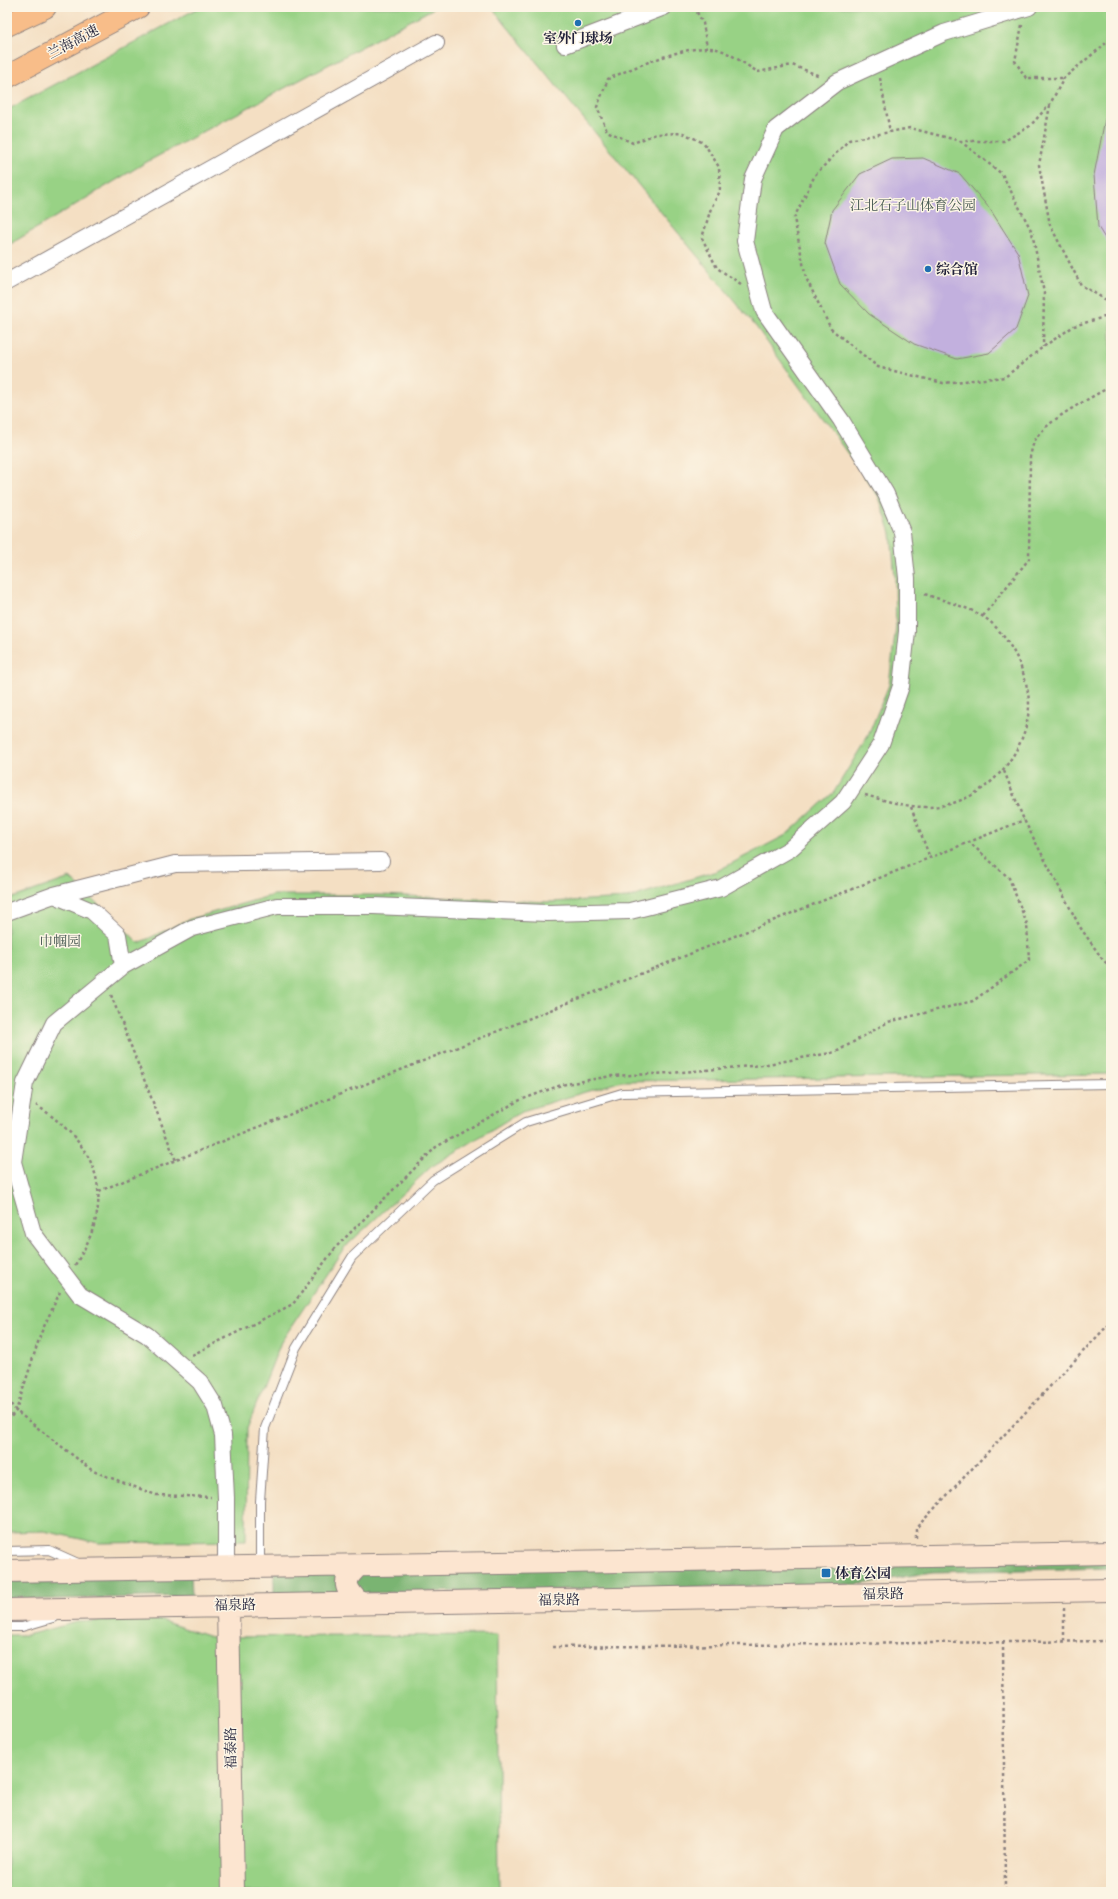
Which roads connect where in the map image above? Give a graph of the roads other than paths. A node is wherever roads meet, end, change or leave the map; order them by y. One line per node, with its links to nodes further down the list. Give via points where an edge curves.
1 (45, 7): 5 (highway)
2 (138, 7): 8 (highway, 兰海高速)
3 (664, 7): 7 (street)
4 (1027, 8): 13 (street, via 944,33 837,82 776,129 753,179 745,241 764,311 841,420 886,494 902,532 907,587 907,630 900,686 881,744 843,802 790,849 721,888 630,911 547,913 373,906 277,906 192,928)
5 (7, 25)
6 (436, 43): 9 (street)
7 (565, 45)
8 (7, 77)
9 (7, 282)
10 (381, 861): 11 (street, via 175,864)
11 (54, 895): 12 (street); 13 (street, via 92,911 118,936)
12 (7, 912)
13 (123, 966): 15 (street, via 54,1023 25,1083)
14 (1111, 1084): 19 (lane, via 622,1093 526,1122 433,1180 352,1257 296,1348 265,1428 260,1501)
15 (10, 1162): 20 (street, via 33,1233 80,1295 147,1335 200,1382 215,1406 223,1435)
16 (7, 1551): 21 (lane, via 49,1550)
17 (1111, 1553): 18 (main road)
18 (358, 1566): 19 (main road); 24 (main road, via 349,1574 346,1582 348,1591)
19 (260, 1567): 20 (main road)
20 (226, 1568): 21 (main road)
21 (91, 1570): 22 (main road)
22 (7, 1571)
23 (1111, 1590): 24 (main road, 福泉路)
24 (360, 1603): 25 (main road, 福泉路)
25 (228, 1605): 26 (main road, 福泉路); 29 (main road, 福泰路)
26 (85, 1608): 27 (main road, 福泉路); 28 (lane, via 22,1627)
27 (7, 1610)
28 (7, 1627)
29 (233, 1892)

